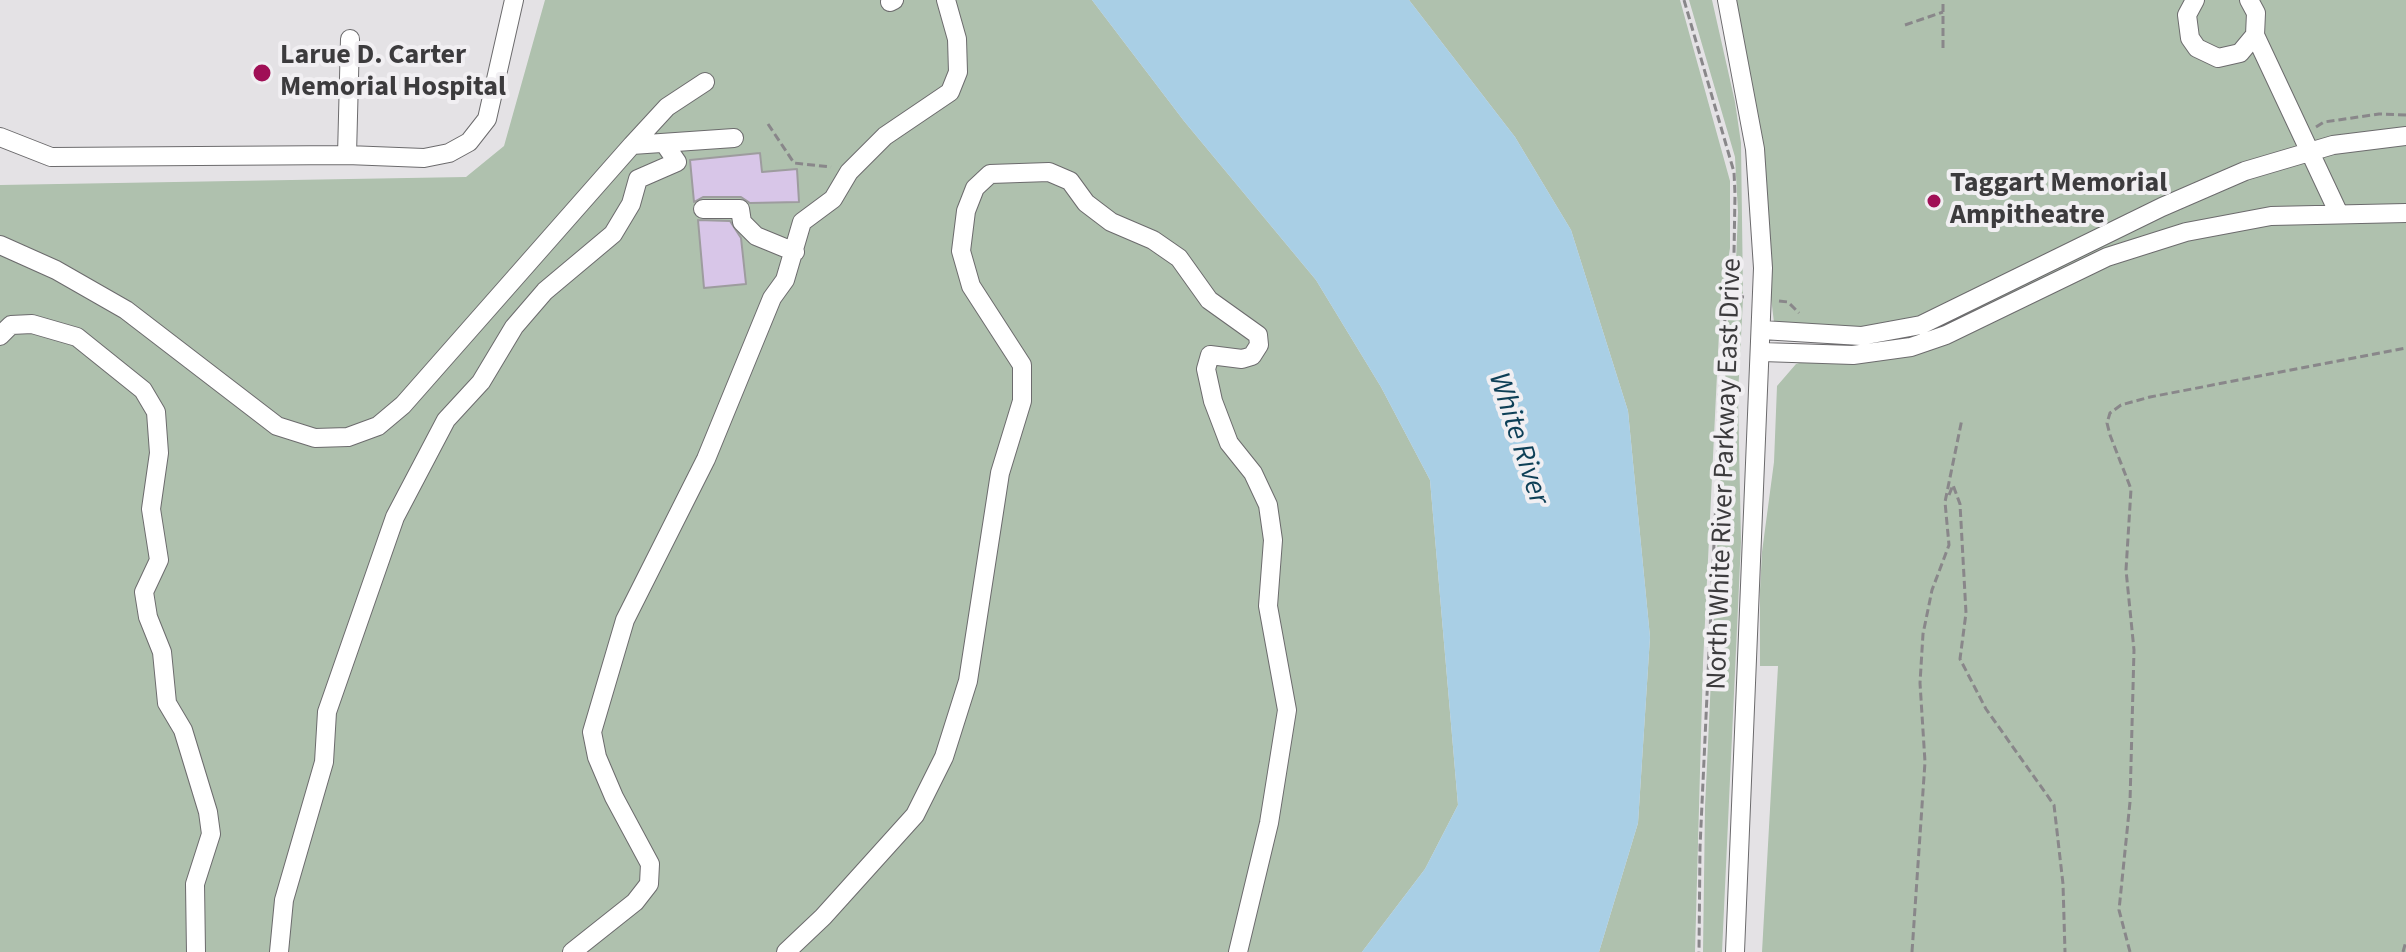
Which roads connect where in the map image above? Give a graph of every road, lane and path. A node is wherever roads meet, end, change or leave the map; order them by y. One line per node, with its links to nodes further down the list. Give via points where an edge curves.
1 (514, 0): 21 (street, via 487,119 469,142 424,158)
2 (946, 0): 22 (street, via 957,39 958,72 950,92 885,136)
3 (1684, 0): 40 (path, via 1734,172 1735,194 1724,327)
4 (1727, 0): 28 (street, North White River Parkway East Drive, via 1755,149)
5 (1943, 0): 8 (path)
6 (2195, 0): 10 (street, via 2187,27 2197,48 2207,55 2240,53)
7 (2252, 1): 10 (street)
8 (1943, 12): 9 (path); 12 (path)
9 (1905, 25)
10 (2255, 35): 20 (street)
11 (350, 39): 21 (street)
12 (1943, 48)
13 (705, 82): 19 (street, via 667,107)
14 (768, 124): 22 (path, via 794,163)
15 (2406, 136): 20 (street)
16 (0, 137): 21 (street, via 51,157)
17 (734, 138): 18 (street)
18 (664, 143): 19 (street); 36 (street, via 677,162 638,179 613,234 545,291 514,327 481,382 446,420 395,517 327,712 324,762 284,900)
19 (632, 145): 26 (street, via 403,405 378,426 348,437 315,438 277,426 126,310)
20 (2310, 150): 25 (street); 28 (street, via 2189,195 1921,325 1861,336)
21 (347, 155)
22 (849, 172): 27 (street, via 833,199 802,222)
23 (703, 209): 27 (street, via 740,209 742,222 756,236)
24 (2406, 213): 25 (street)
25 (2339, 214): 31 (street, via 2258,218 2152,241 1911,347 1853,355)
26 (0, 245)
27 (795, 252): 37 (street, via 706,459 625,620 592,732 614,797 650,864 649,884 635,902)
28 (1762, 330): 31 (street, North White River Parkway East Drive)
29 (0, 336): 35 (street, via 11,325 32,324 77,337 143,390 156,412 159,453 151,509 159,560 144,592 162,652 167,703 183,730 208,812 211,834 195,884)
30 (2406, 348): 44 (path, via 2150,397 2110,413 2110,435 2131,489 2126,570 2134,650 2130,802 2119,910)
31 (1762, 352): 41 (street, North White River Parkway East Drive)
32 (1962, 419): 33 (path)
33 (1945, 502): 42 (path, via 1949,545 1923,634 1925,762); 43 (path, via 1953,485 1961,519 1964,672 2049,792 2058,819)
34 (2406, 941): 45 (path)
35 (196, 952)
36 (279, 952)
37 (572, 952)
38 (786, 952): 39 (street, via 915,815 944,757 968,681 1000,473 1022,401 1022,365 971,286 964,263 966,211 975,188 990,174 1049,172 1070,181 1086,203 1111,222 1179,258 1209,300 1258,335 1252,356 1210,355 1206,369 1229,443 1253,473 1268,505 1273,540 1268,606 1287,710 1269,823)
39 (1238, 952)
40 (1699, 952)
41 (1735, 952)
42 (1912, 952)
43 (2065, 952)
44 (2130, 952)
45 (2403, 952)

